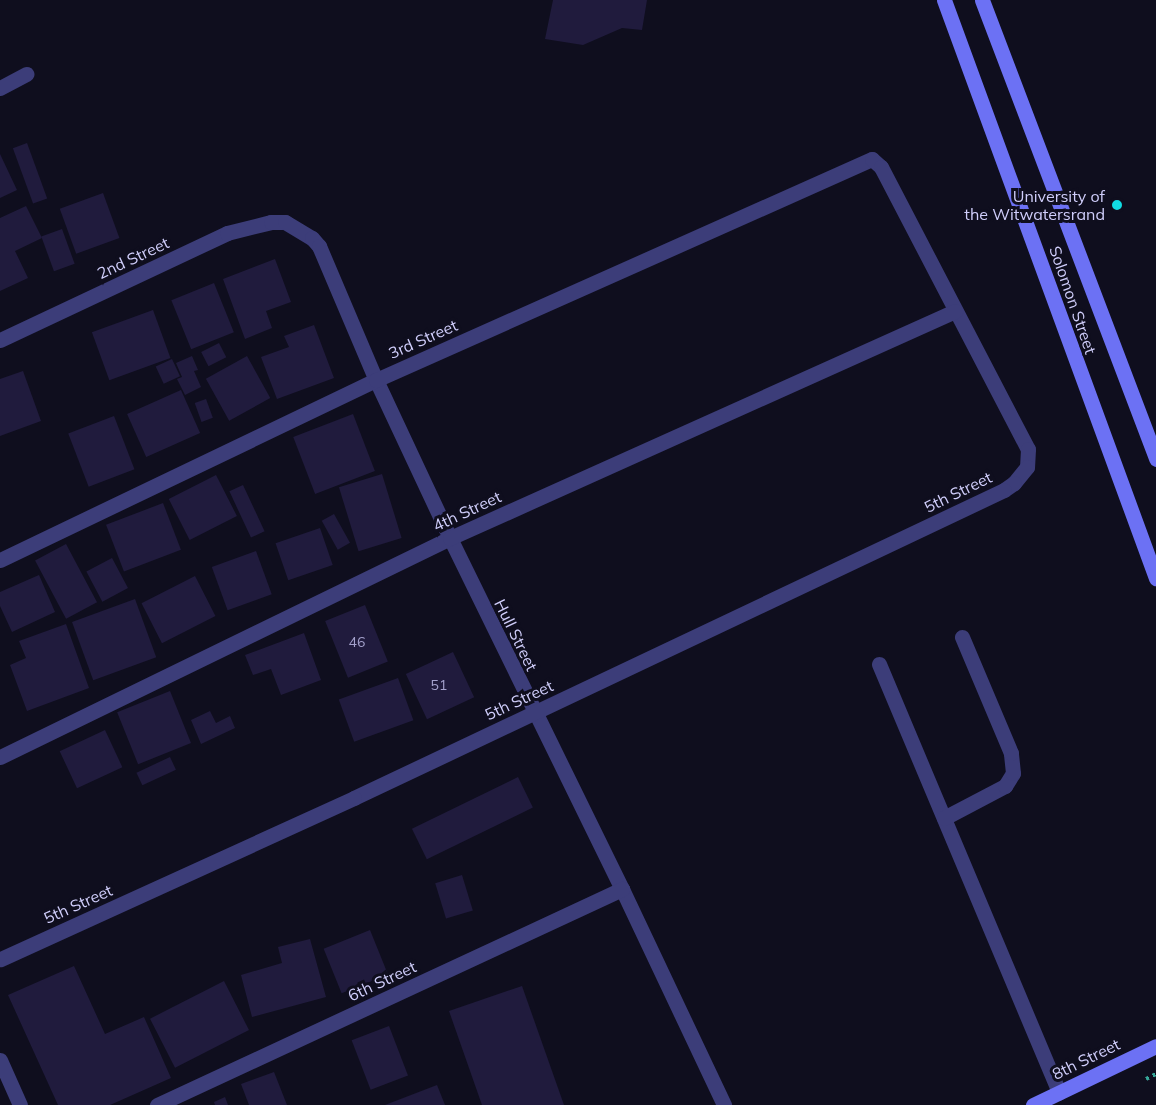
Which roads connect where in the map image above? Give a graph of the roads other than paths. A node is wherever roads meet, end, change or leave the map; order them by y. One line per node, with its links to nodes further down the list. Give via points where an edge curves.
1 (944, 0): 12 (main road, Solomon Street)
2 (982, 0): 9 (main road, Solomon Street)
3 (26, 74): 4 (street)
4 (1, 85)
5 (285, 222): 7 (street, 2nd Street, via 227,233); 8 (street, Hull Street, via 302,229 319,246)
6 (955, 311): 8 (street, 3rd Street, via 881,167 872,159); 10 (street, 4th Street); 15 (street, 5th Street, via 1028,449 1027,467 1014,483)
7 (0, 340)
8 (376, 380): 10 (street, Hull Street); 11 (street, 3rd Street)
9 (1156, 459)
10 (450, 538): 15 (street, Hull Street); 16 (street, 4th Street)
11 (0, 560)
12 (1156, 578)
13 (962, 637): 17 (street, via 1011,753 1013,773 1005,786)
14 (879, 664): 17 (street)
15 (534, 713): 18 (street, Hull Street); 19 (street, 5th Street)
16 (0, 757)
17 (944, 818): 22 (street)
18 (622, 889): 24 (street, 6th Street); 25 (street, Hull Street)
19 (0, 959)
20 (1156, 1046): 22 (main road, 8th Street)
21 (0, 1060): 23 (street)
22 (1059, 1093): 26 (main road, 8th Street)
23 (20, 1105)
24 (157, 1105)
25 (724, 1105)
26 (1032, 1105)

